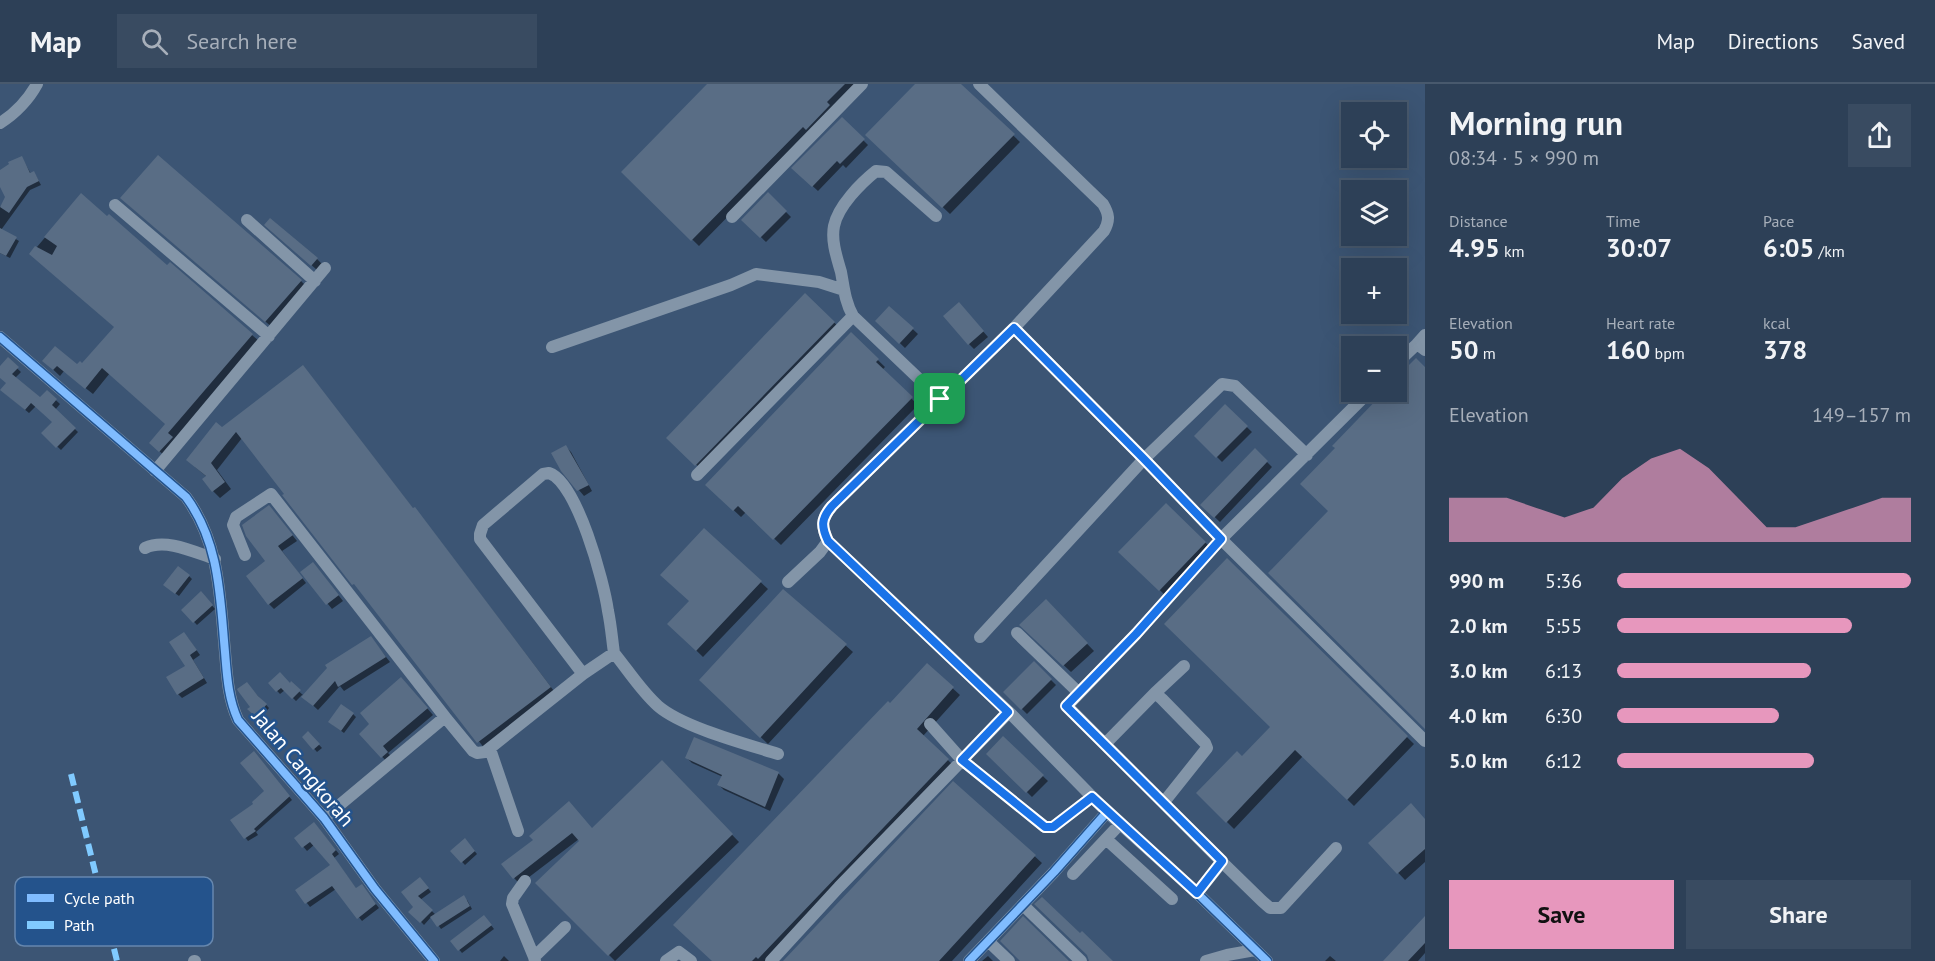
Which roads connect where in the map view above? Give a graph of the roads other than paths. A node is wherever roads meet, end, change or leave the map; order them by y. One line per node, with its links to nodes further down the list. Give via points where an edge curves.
1 (37, 84): 4 (street, via 20,107)
2 (862, 84): 7 (street)
3 (979, 84): 13 (street, via 1108,212 1109,222 1104,231)
4 (0, 123)
5 (115, 205): 14 (street)
6 (936, 216): 11 (street, via 886,172 876,171 868,177 845,203 834,226)
7 (732, 217)
8 (247, 220): 10 (street)
9 (325, 268): 10 (street)
10 (315, 281): 14 (street)
11 (844, 290): 12 (street, via 846,305); 17 (street, via 819,282 756,274)
12 (853, 316): 19 (street); 24 (street)
13 (1014, 328): 19 (street); 22 (street)
14 (269, 336): 23 (street)
15 (0, 337): 23 (street, Jalan Cangkorah)
16 (1422, 343): 18 (street)
17 (552, 347)
18 (1407, 355)
19 (940, 399): 26 (street, via 826,514 822,521)
20 (1360, 402): 21 (street)
21 (1307, 455): 22 (street, via 1231,384 1222,384); 25 (street)
22 (1144, 459): 25 (street); 32 (street)
23 (155, 471): 29 (street, Jalan Cangkorah, via 186,497 196,511)
24 (697, 476)
25 (1221, 539): 36 (street); 41 (street)
26 (828, 541): 30 (street); 38 (street)
27 (145, 548): 29 (street, via 159,544)
28 (245, 555): 39 (street, via 234,520 271,494)
29 (215, 558): 49 (street, Jalan Cangkorah, via 231,704 238,720)
30 (789, 582)
31 (1017, 633): 36 (street)
32 (980, 637)
33 (614, 653): 35 (street); 35 (street, via 608,609 577,507 560,479 543,474 483,525 480,539); 44 (street, via 647,695 669,715)
34 (1184, 666): 37 (street)
35 (583, 674): 43 (street)
36 (1079, 693): 42 (street, via 1067,706)
37 (1155, 693): 42 (street); 47 (street, via 1207,748)
38 (1008, 712): 45 (street); 46 (street, via 1040,737)
39 (445, 717): 43 (street, via 473,751); 49 (street)
40 (930, 724): 45 (street)
41 (1425, 741)
42 (1106, 744): 47 (street)
43 (490, 749): 51 (street)
44 (778, 754)
45 (962, 760): 46 (street, via 1045,827 1053,827); 67 (street)
46 (1092, 797): 48 (street)
47 (1164, 802): 54 (street)
48 (1107, 812): 50 (street); 59 (street)
49 (324, 818): 64 (street, Jalan Cangkorah, via 375,890)
50 (1120, 824): 52 (street); 57 (street)
51 (518, 831)
52 (1106, 839): 55 (street); 58 (street)
53 (1336, 848): 54 (street, via 1281,908 1270,908)
54 (1222, 861): 57 (street)
55 (1074, 874)
56 (525, 881): 63 (street, via 512,904)
57 (1197, 893): 62 (street)
58 (1172, 898)
59 (1023, 905): 61 (street); 70 (street)
60 (566, 927): 63 (street)
61 (988, 941): 68 (street); 69 (street)
62 (1255, 950): 71 (street); 72 (street)
63 (535, 959)
64 (434, 961)
65 (666, 961): 66 (street, via 679,952)
66 (691, 961)
67 (771, 961)
68 (969, 961)
69 (1009, 961)
70 (1081, 961)
71 (1206, 961)
72 (1267, 961)

